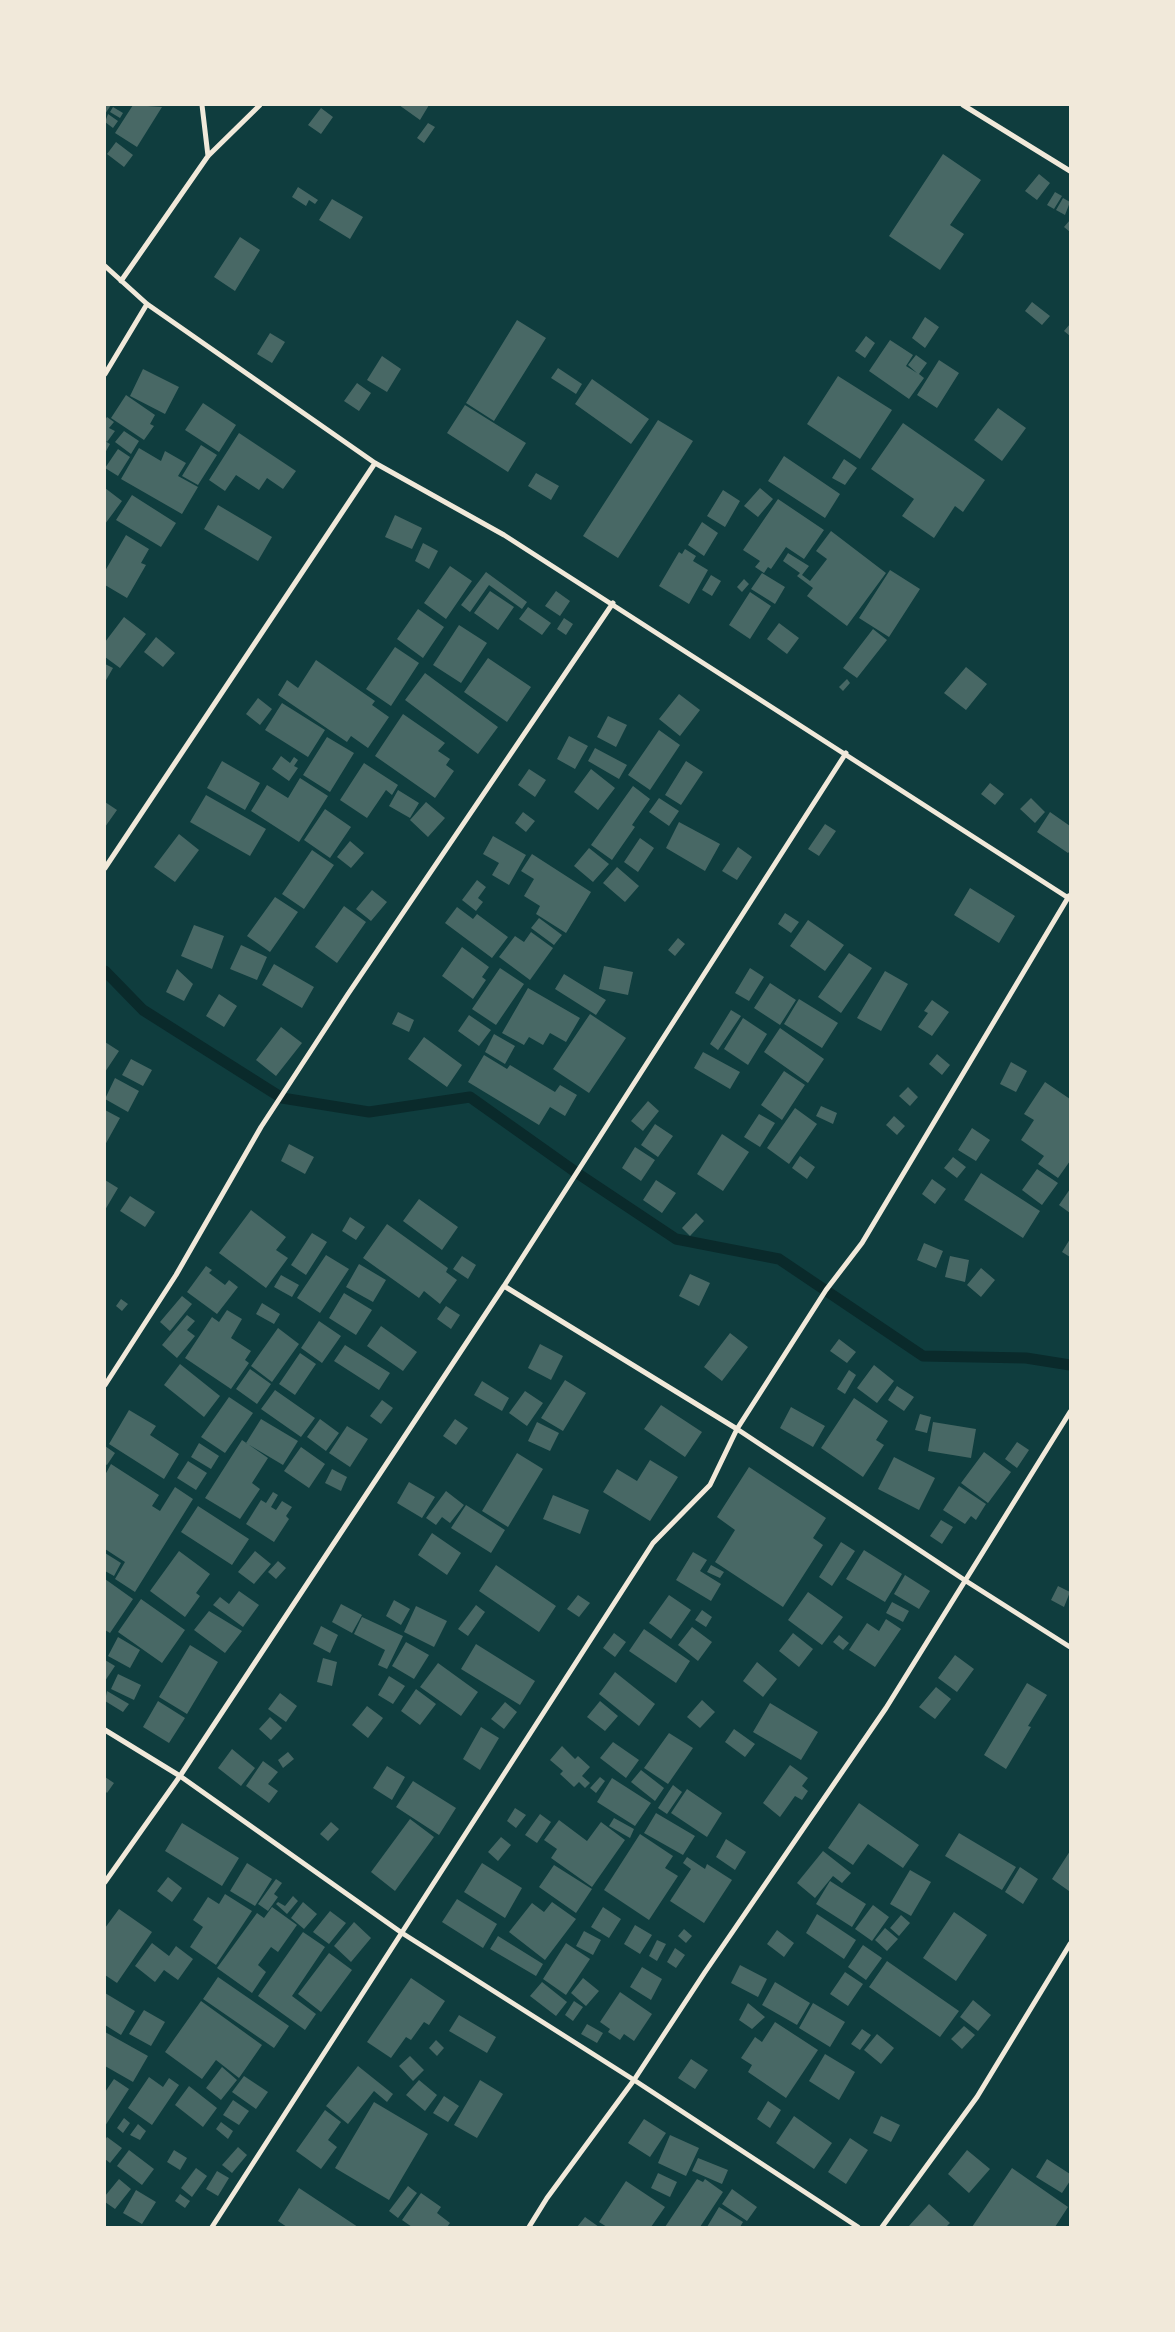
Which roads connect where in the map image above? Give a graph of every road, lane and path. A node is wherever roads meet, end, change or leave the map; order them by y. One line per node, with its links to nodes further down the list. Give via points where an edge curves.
1 (202, 105): 4 (street)
2 (260, 105): 4 (street)
3 (964, 105): 5 (street)
4 (208, 156): 7 (street)
5 (1070, 171)
6 (105, 266): 7 (street)
7 (121, 281): 8 (street)
8 (148, 304): 9 (street); 10 (street)
9 (105, 374)
10 (375, 463): 11 (street, via 504,535); 13 (street)
11 (613, 604): 12 (street); 16 (street, via 261,1126 176,1275)
12 (846, 752): 14 (street); 15 (street)
13 (105, 868)
14 (1069, 897): 18 (street, via 862,1243 826,1290)
15 (504, 1286): 18 (street); 22 (street)
16 (105, 1385)
17 (1070, 1412): 19 (street)
18 (737, 1429): 19 (street); 24 (street, via 710,1485 654,1543)
19 (966, 1581): 20 (street); 26 (street, via 886,1708)
20 (1070, 1647)
21 (105, 1730): 22 (street)
22 (180, 1776): 23 (street); 24 (street)
23 (105, 1882)
24 (402, 1934): 26 (street); 27 (street)
25 (1070, 1944): 30 (street, via 977,2096)
26 (634, 2080): 28 (street); 29 (street)
27 (212, 2227)
28 (529, 2227)
29 (858, 2227)
30 (882, 2227)

